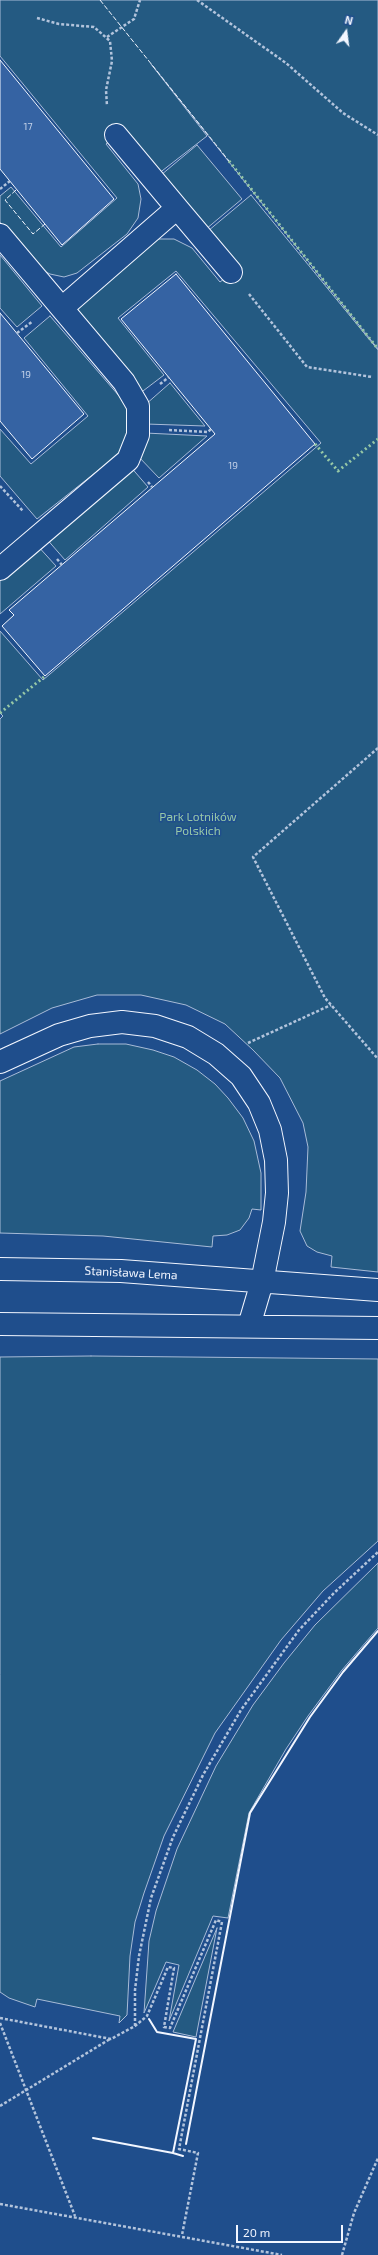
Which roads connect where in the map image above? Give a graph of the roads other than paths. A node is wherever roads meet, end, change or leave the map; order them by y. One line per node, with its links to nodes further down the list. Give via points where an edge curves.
1 (116, 135): 2 (street)
2 (177, 208): 4 (street); 5 (street)
3 (0, 235): 5 (street)
4 (231, 272)
5 (62, 308): 6 (street, via 124,382 138,406 138,435 128,460)
6 (0, 569)
7 (0, 1062): 9 (street, via 59,1035 90,1026 122,1022 156,1026 188,1037 216,1054 241,1076 259,1103 270,1130 276,1160 277,1193)
8 (0, 1269): 9 (street, Stanisława Lema, via 121,1271)
9 (262, 1282): 10 (street, Stanisława Lema); 12 (street)
10 (378, 1290)
11 (0, 1324): 12 (street)
12 (249, 1326): 13 (street)
13 (378, 1328)

